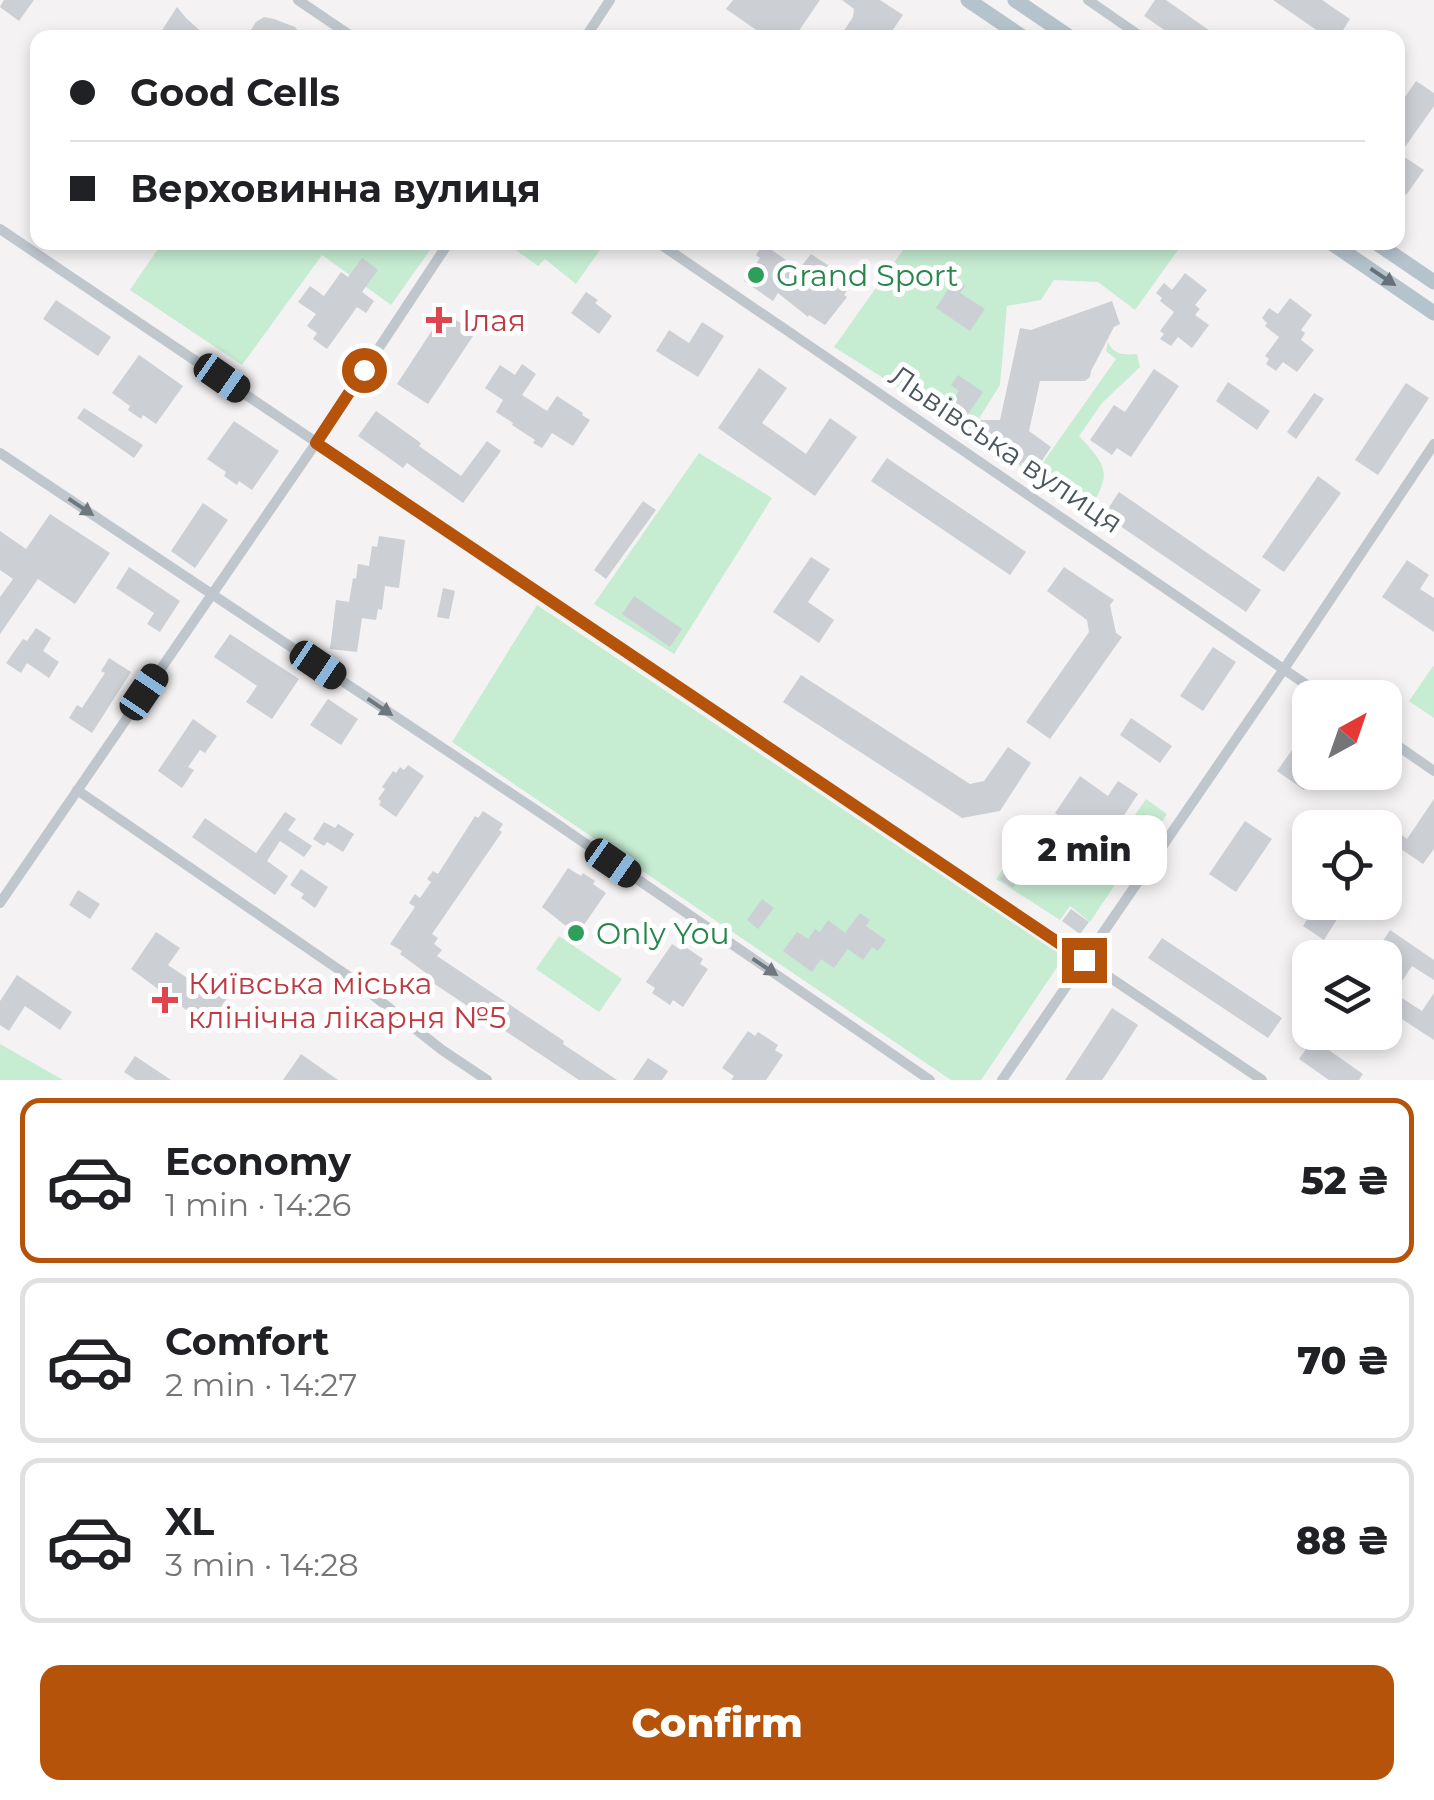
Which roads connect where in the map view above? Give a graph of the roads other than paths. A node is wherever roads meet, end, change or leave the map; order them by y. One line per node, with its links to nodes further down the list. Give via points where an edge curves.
1 (298, 0): 6 (street)
2 (610, 0): 7 (street)
3 (968, 0): 8 (main road)
4 (1015, 0): 9 (main road)
5 (1088, 0): 10 (street)
6 (342, 30)
7 (590, 30)
8 (1012, 30)
9 (1059, 30)
10 (1131, 30)
11 (0, 228): 12 (street)
12 (30, 248)
13 (32, 250): 20 (street)
14 (444, 250): 20 (street)
15 (669, 250): 24 (street, Львівська вулиця)
16 (1342, 250): 19 (main road, one-way to 19)
17 (1387, 250): 18 (main road)
18 (1434, 282)
19 (1434, 313)
20 (316, 443): 23 (street); 30 (street)
21 (1434, 444): 24 (street)
22 (0, 453): 23 (street, one-way to 23)
23 (212, 594): 28 (street); 32 (street, one-way to 32)
24 (1284, 669): 25 (street, Львівська вулиця); 30 (street)
25 (1300, 680)
26 (1402, 748): 27 (street)
27 (1434, 770)
28 (76, 790): 29 (street); 31 (street, via 354,980)
29 (0, 902)
30 (1084, 960): 33 (street); 34 (street)
31 (487, 1080)
32 (930, 1080)
33 (1002, 1080)
34 (1262, 1080)

